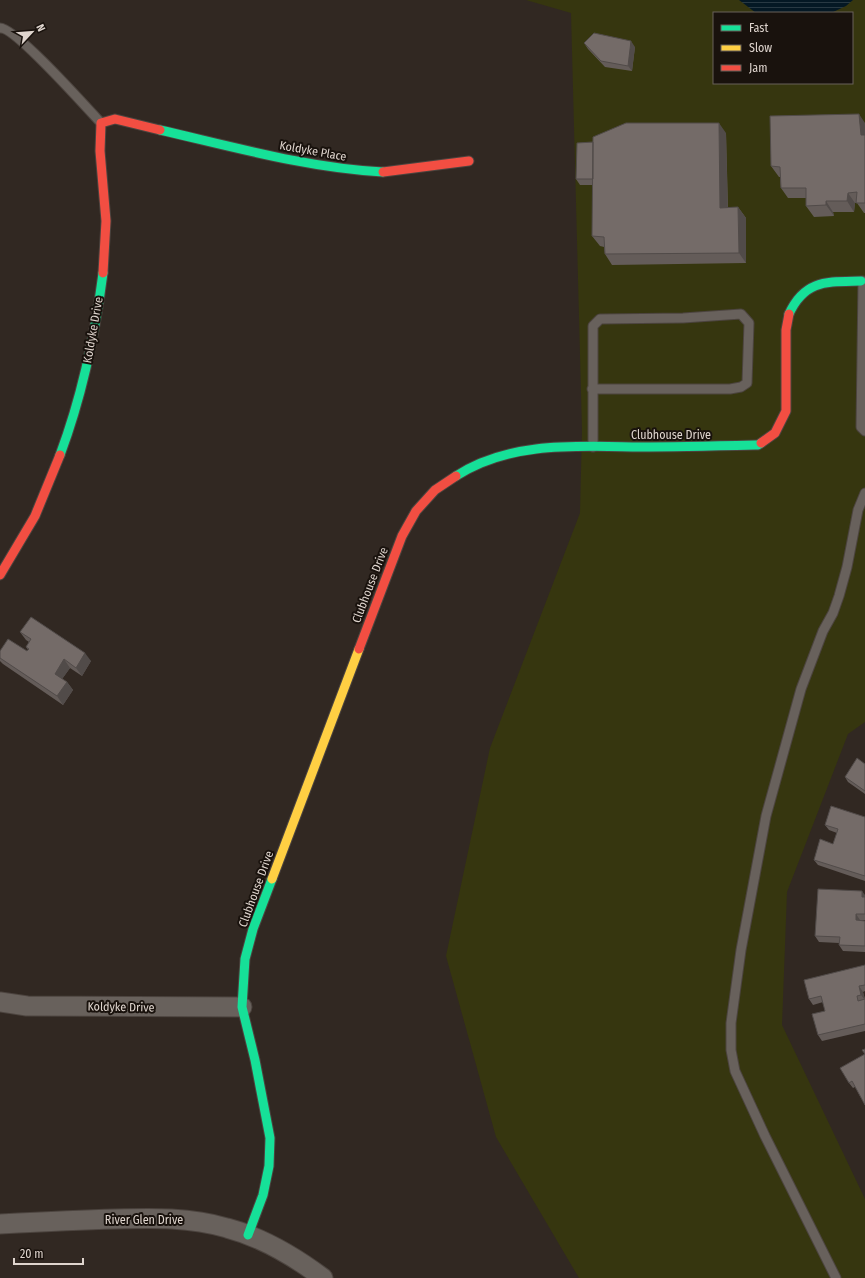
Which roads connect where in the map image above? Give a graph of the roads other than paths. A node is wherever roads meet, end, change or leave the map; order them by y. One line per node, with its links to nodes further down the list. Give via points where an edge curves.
1 (0, 28): 2 (lane, via 15,36)
2 (100, 124): 3 (street, Koldyke Place, via 115,119 278,157 350,170 387,172); 9 (street, Koldyke Drive, via 99,146 105,197 106,240 96,325 81,395 66,442 39,508)
3 (469, 161)
4 (863, 281): 6 (lane, via 861,427); 7 (street, Clubhouse Drive, via 824,282 814,285 793,305 786,330 786,411 775,433 768,439 758,444 705,447)
5 (592, 389): 5 (lane, via 593,326 600,319 741,314 749,323 747,383 741,387); 7 (lane)
6 (865, 431)
7 (593, 447): 11 (street, Clubhouse Drive, via 538,448 489,459 464,470 435,490 416,511 402,536 253,929 246,959)
8 (865, 493): 15 (lane, via 858,510 839,596 801,689 766,816 741,950 731,1023 731,1050 735,1071)
9 (0, 575)
10 (0, 1002): 11 (street, Koldyke Drive, via 27,1006)
11 (242, 1007): 13 (street, Clubhouse Drive, via 270,1138 269,1166 263,1195)
12 (0, 1224): 13 (street, River Glen Drive, via 172,1218 202,1222)
13 (248, 1235): 14 (street, River Glen Drive, via 308,1267)
14 (323, 1278)
15 (836, 1278)

